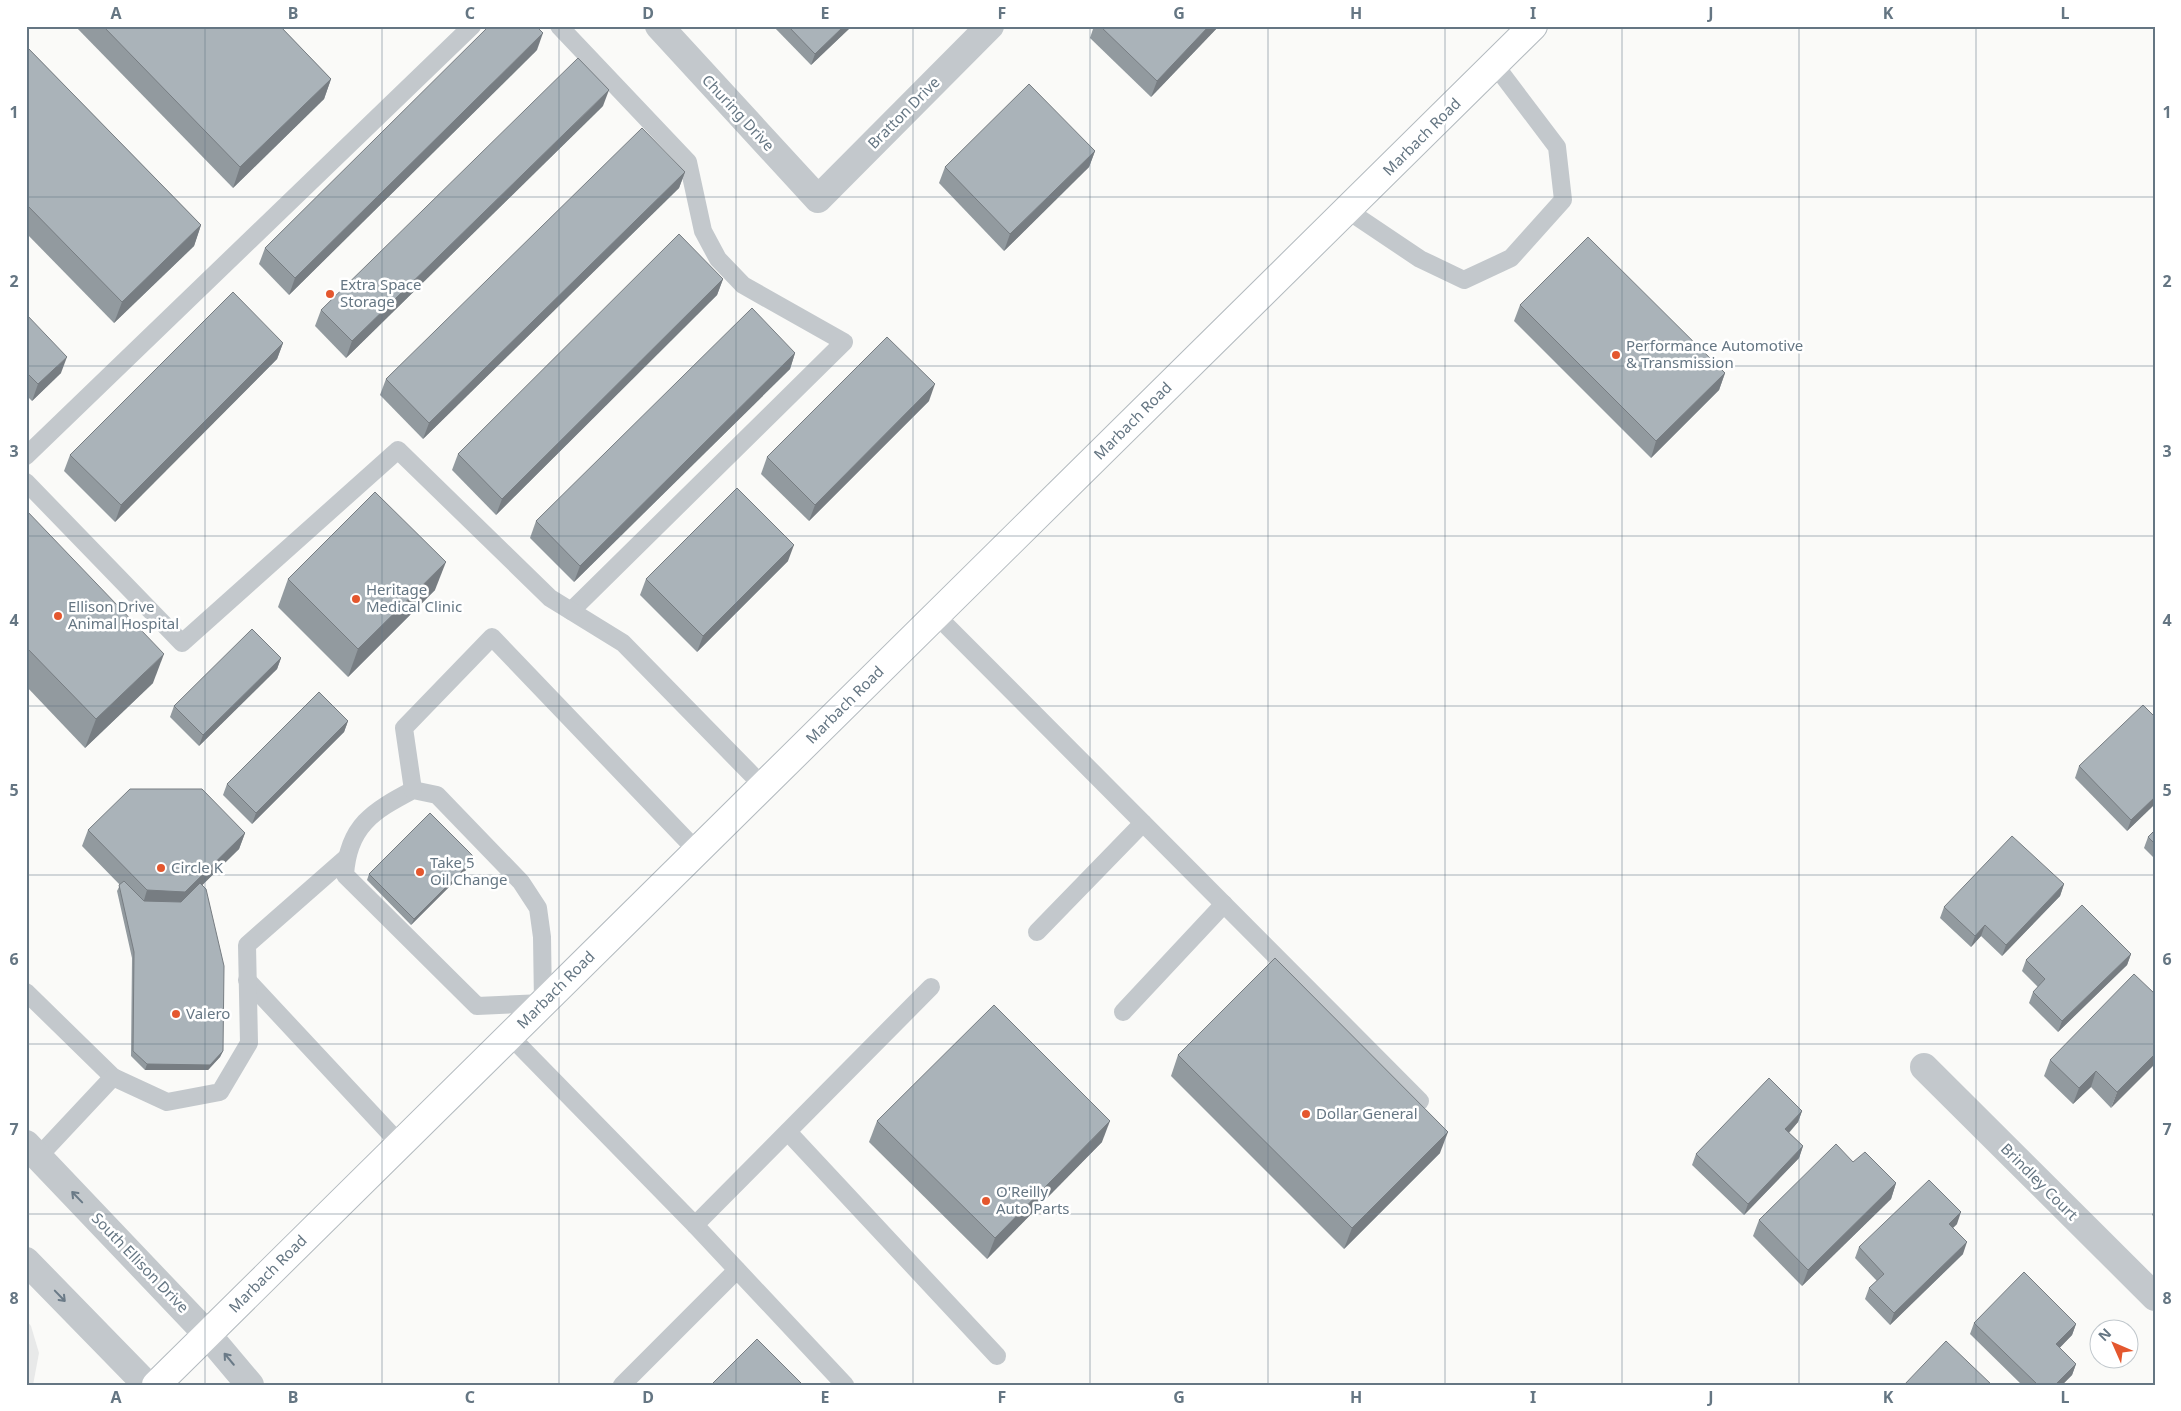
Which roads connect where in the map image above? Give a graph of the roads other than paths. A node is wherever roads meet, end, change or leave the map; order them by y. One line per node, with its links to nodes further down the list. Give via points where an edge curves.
1 (472, 26): 9 (lane)
2 (559, 26): 11 (lane, via 688,162 703,232 718,259 743,285 844,342)
3 (659, 26): 7 (street, Churing Drive)
4 (990, 26): 7 (street, Bratton Drive)
5 (1533, 26): 6 (main road, Marbach Road)
6 (1494, 65): 8 (main road, Marbach Road); 8 (lane, via 1557,148 1564,200 1511,258 1464,280 1420,259)
7 (818, 200)
8 (1347, 210): 12 (main road, Marbach Road)
9 (26, 456)
10 (26, 482): 11 (lane, via 182,643 398,450 550,598)
11 (571, 611): 13 (lane, via 623,643)
12 (936, 616): 13 (main road, Marbach Road); 15 (lane)
13 (763, 786): 16 (main road, Marbach Road)
14 (413, 790): 16 (lane, via 404,728 492,637); 17 (lane, via 380,808 360,828); 23 (lane, via 437,795 520,882 538,908 542,938)
15 (1142, 823): 18 (lane); 19 (lane)
16 (697, 851): 23 (main road, Marbach Road)
17 (346, 866): 20 (lane, via 247,945); 23 (lane, via 477,1006)
18 (1224, 904): 24 (lane); 28 (lane)
19 (1037, 932)
20 (247, 980): 27 (lane, via 249,1042 220,1092 167,1102); 30 (lane)
21 (931, 987): 29 (lane)
22 (26, 992): 27 (lane)
23 (542, 1003): 25 (main road, Marbach Road)
24 (1123, 1012)
25 (510, 1036): 30 (main road, Marbach Road); 32 (lane)
26 (1924, 1067): 35 (street, Brindley Court)
27 (113, 1077): 31 (lane)
28 (1420, 1101)
29 (788, 1132): 32 (lane); 37 (lane)
30 (400, 1144): 36 (main road, Marbach Road)
31 (30, 1157): 36 (street, South Ellison Drive, one-way to 31)
32 (695, 1226): 34 (lane)
33 (26, 1261): 38 (street, one-way to 38)
34 (738, 1270): 41 (lane); 42 (lane)
35 (2155, 1297)
36 (207, 1334): 39 (main road, Marbach Road); 40 (street, South Ellison Drive, one-way to 36)
37 (997, 1356)
38 (147, 1385)
39 (156, 1385)
40 (250, 1385)
41 (622, 1385)
42 (845, 1385)

